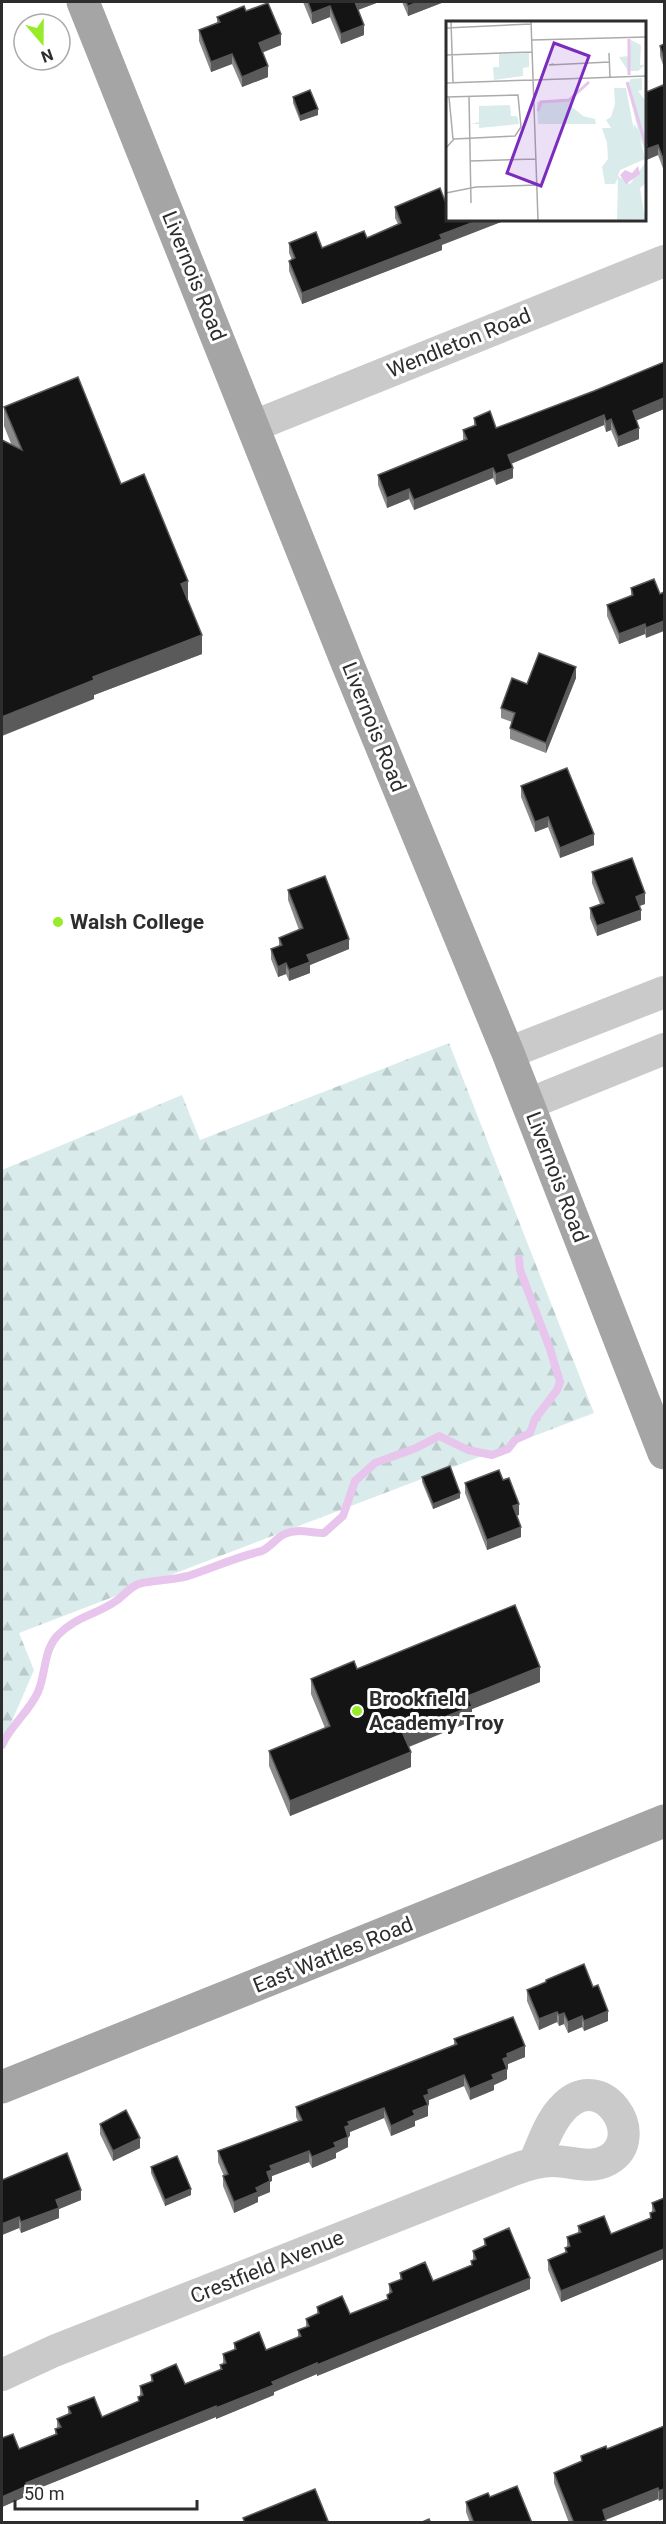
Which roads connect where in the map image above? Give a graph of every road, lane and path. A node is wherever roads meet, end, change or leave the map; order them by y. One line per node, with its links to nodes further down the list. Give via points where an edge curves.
1 (83, 2): 3 (main road, Livernois Road)
2 (664, 261): 3 (street, Wendleton Road)
3 (254, 426): 6 (main road, Livernois Road)
4 (664, 992): 6 (street)
5 (664, 1049): 7 (street)
6 (508, 1053): 7 (main road, Livernois Road)
7 (528, 1104): 8 (main road, Livernois Road)
8 (664, 1453)
9 (664, 1821): 10 (main road, East Wattles Road)
10 (2, 2087)
11 (534, 2163): 12 (street, Crestfield Avenue)
12 (2, 2375)

